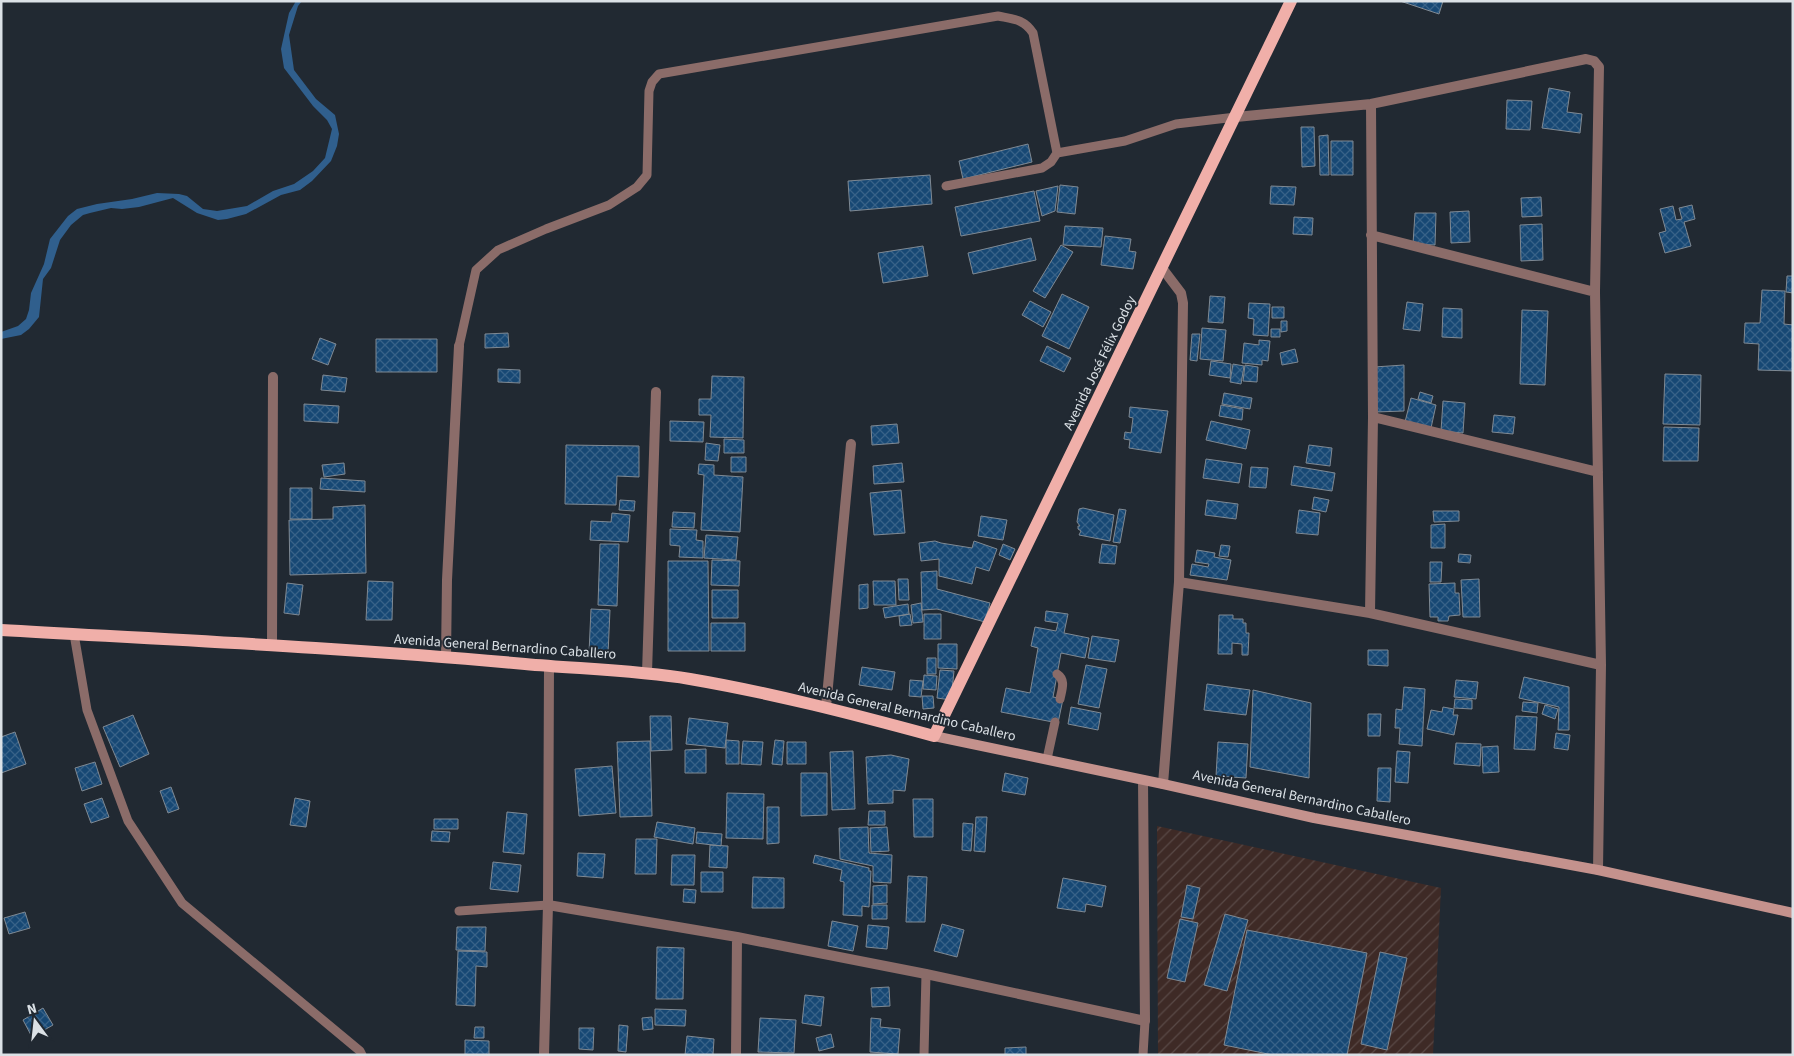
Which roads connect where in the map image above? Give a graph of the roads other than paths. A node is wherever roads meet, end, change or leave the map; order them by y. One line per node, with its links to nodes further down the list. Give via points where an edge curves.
1 (1291, 1): 3 (main road, Avenida José Félix Godoy)
2 (1370, 104): 3 (street); 6 (street); 8 (street, via 1586,59 1594,60 1598,67)
3 (1236, 117): 4 (lane, via 1176,124 1125,141); 7 (main road, Avenida José Félix Godoy)
4 (1056, 153): 5 (lane, via 1042,168); 9 (lane, via 1033,33 1028,24 1020,20 998,16 659,74 649,91 647,175 638,187 608,205 498,250 476,270)
5 (946, 186)
6 (1371, 235): 8 (street); 12 (street)
7 (1162, 268): 15 (street, via 1181,293 1182,303); 28 (main road, Avenida José Félix Godoy)
8 (1595, 292): 14 (street)
9 (460, 346): 20 (street)
10 (273, 377): 19 (street)
11 (656, 392): 23 (street)
12 (1373, 417): 14 (street); 16 (street)
13 (851, 444): 26 (street)
14 (1598, 472): 22 (street)
15 (1179, 582): 16 (street); 31 (street)
16 (1370, 613): 22 (street)
17 (1, 630): 18 (main road, Avenida General Bernardino Caballero)
18 (74, 634): 19 (main road, Avenida General Bernardino Caballero); 39 (lane, via 86,710 128,821 182,903)
19 (272, 645): 20 (main road, Avenida General Bernardino Caballero)
20 (446, 657): 21 (main road, Avenida General Bernardino Caballero)
21 (549, 666): 23 (main road, Avenida General Bernardino Caballero); 33 (street)
22 (1601, 666): 32 (street)
23 (647, 673): 26 (main road, Avenida General Bernardino Caballero)
24 (1057, 674): 25 (lane, via 1063,681)
25 (1060, 699)
26 (826, 707): 28 (main road, Avenida General Bernardino Caballero)
27 (1055, 722): 29 (lane)
28 (934, 736): 29 (main road, Avenida General Bernardino Caballero)
29 (1047, 759): 30 (main road, Avenida General Bernardino Caballero)
30 (1143, 780): 31 (main road, Avenida General Bernardino Caballero); 38 (street)
31 (1163, 784): 32 (main road, Avenida General Bernardino Caballero, via 1314,818)
32 (1598, 870): 35 (main road, Avenida General Bernardino Caballero)
33 (548, 905): 34 (lane); 36 (street); 40 (street)
34 (459, 911)
35 (1793, 913)
36 (737, 937): 37 (street); 41 (street)
37 (926, 974): 38 (street); 42 (lane)
38 (1145, 1021): 43 (lane)
39 (362, 1055)
40 (544, 1055)
41 (736, 1055)
42 (924, 1055)
43 (1143, 1055)

